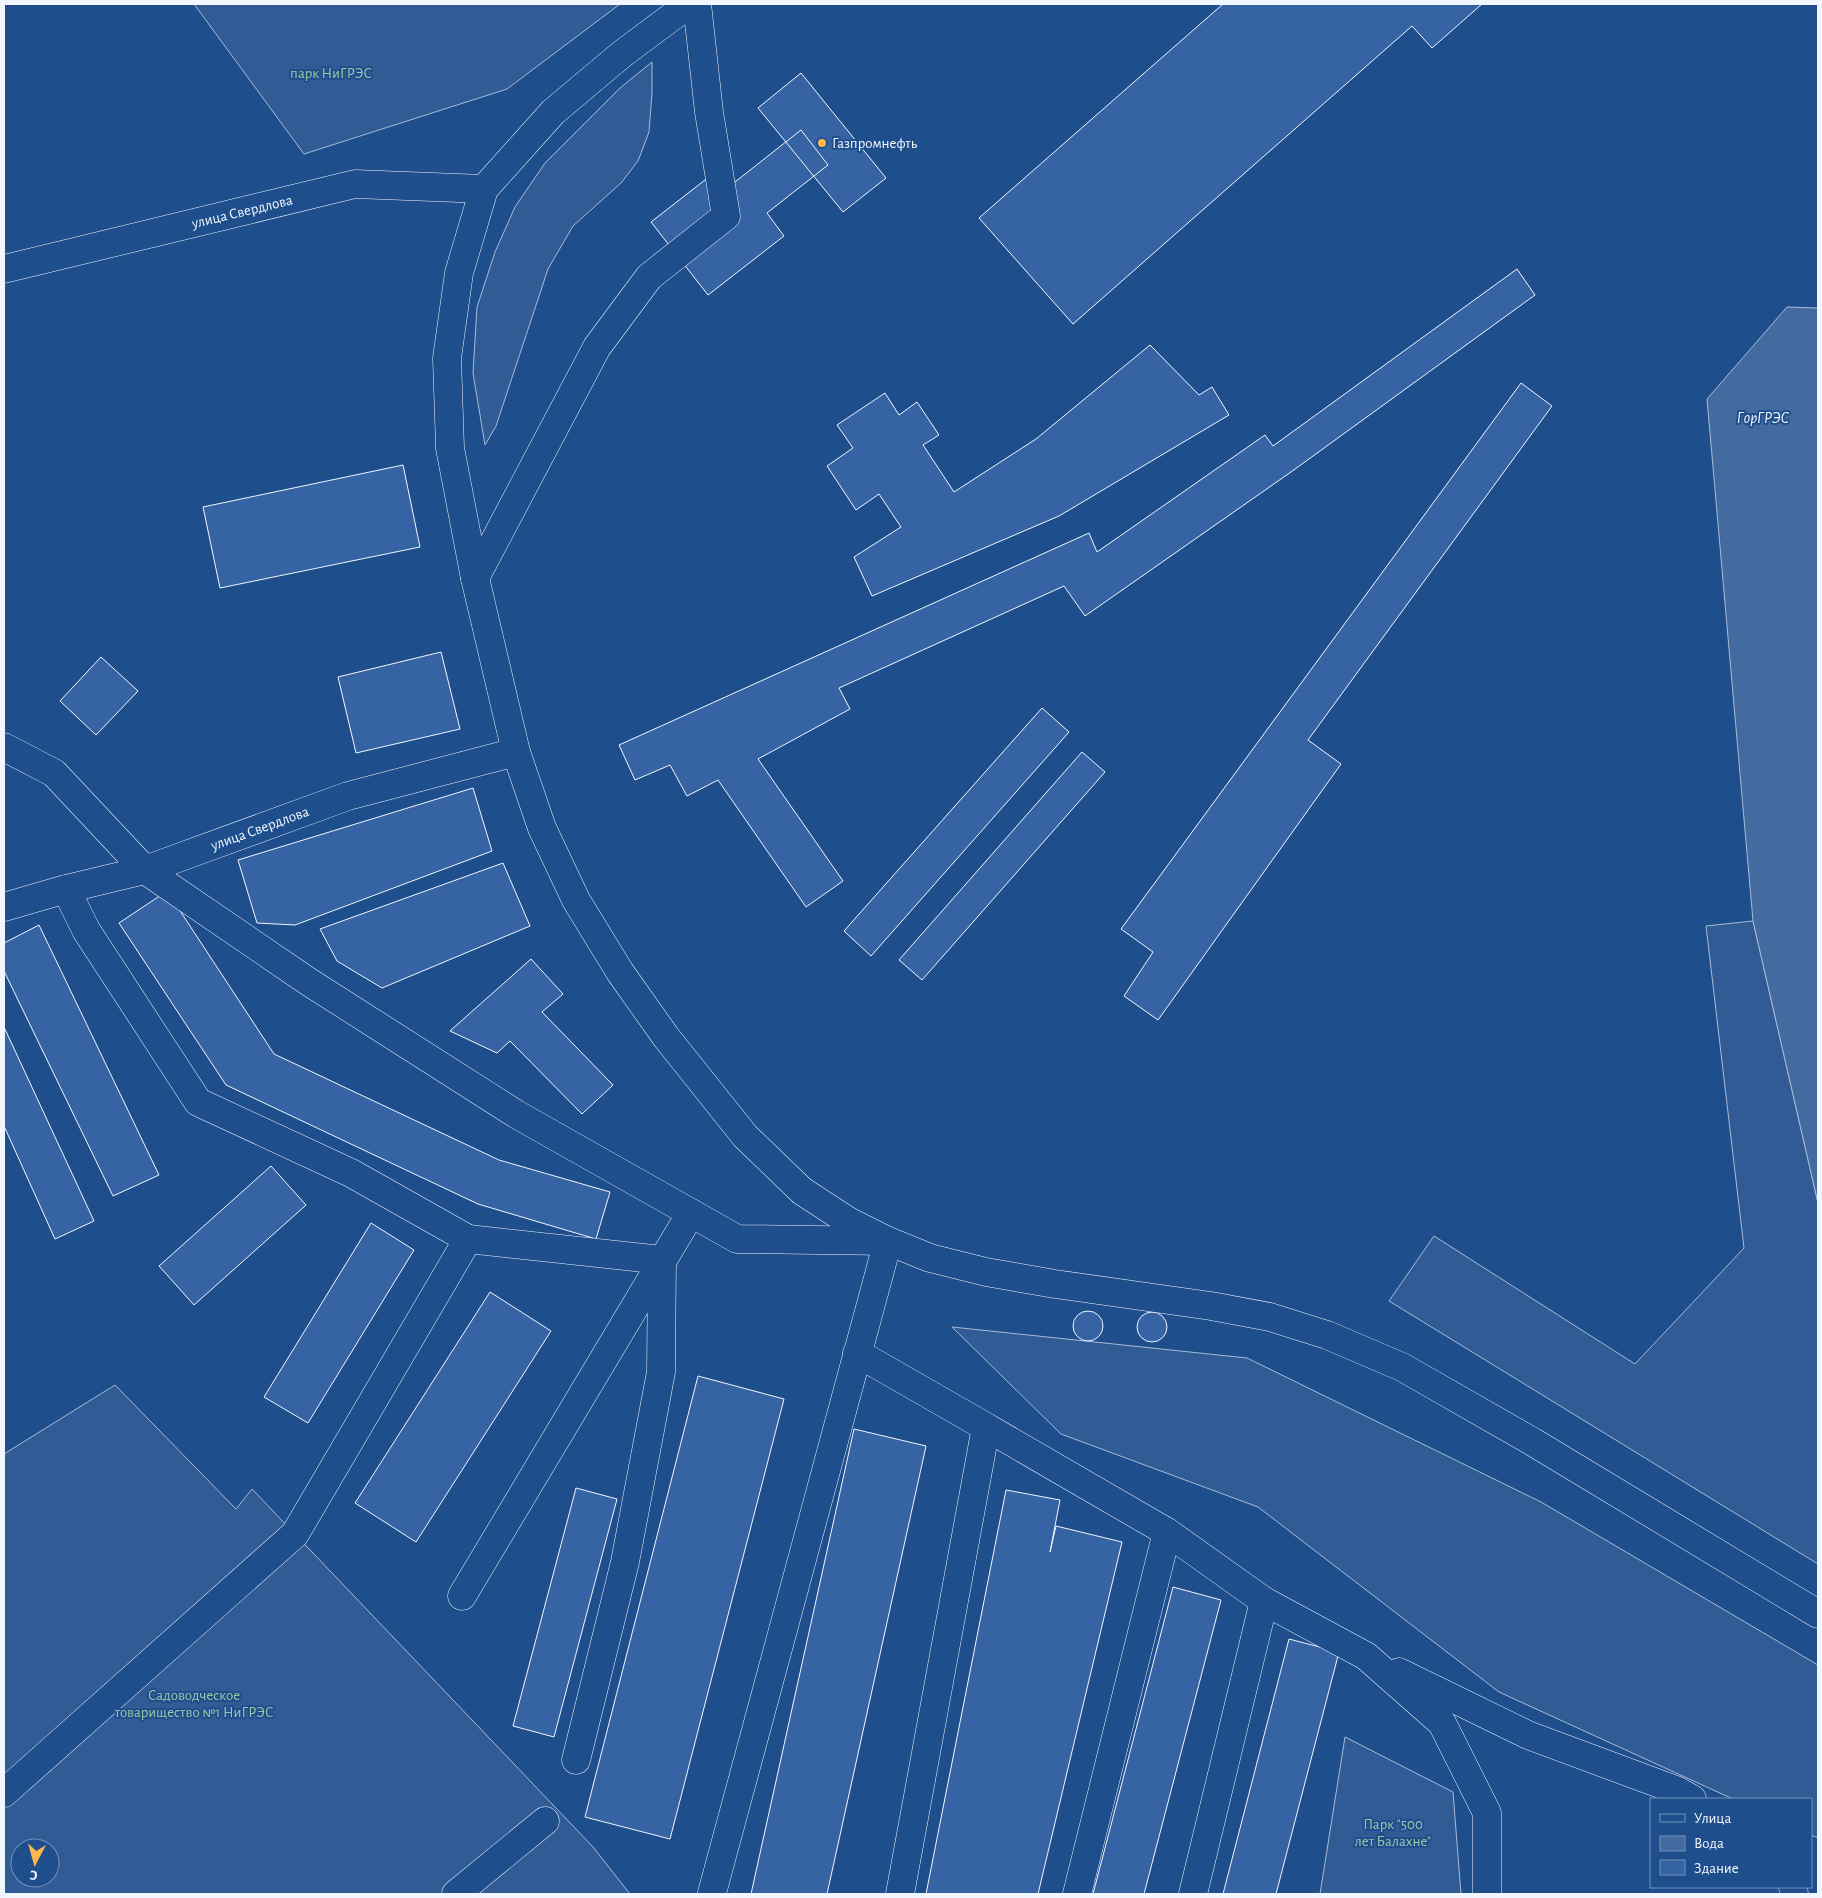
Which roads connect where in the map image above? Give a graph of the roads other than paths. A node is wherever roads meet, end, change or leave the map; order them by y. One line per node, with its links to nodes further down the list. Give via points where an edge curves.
1 (689, 4): 3 (main road, via 622,54 553,112)
2 (697, 4): 5 (main road, via 709,112 726,216 649,277 597,347)
3 (484, 189): 4 (main road, улица Свердлова, via 356,184); 5 (main road, via 459,274 447,358 450,448)
4 (4, 270)
5 (475, 578): 7 (main road)
6 (4, 747): 8 (main road, via 54,773)
7 (516, 752): 8 (main road, улица Свердлова, via 348,796); 13 (main road, via 542,828 576,900 666,1038 745,1136 802,1191 848,1221)
8 (145, 870): 9 (main road, улица Свердлова); 11 (main road, via 309,982 516,1114)
9 (66, 889): 10 (main road, улица Свердлова); 12 (main road, via 86,930 198,1102 351,1173)
10 (4, 907)
11 (691, 1213): 13 (main road, via 737,1240); 14 (main road)
12 (468, 1239): 14 (main road); 23 (main road, via 295,1534)
13 (888, 1240): 15 (main road); 20 (main road, via 930,1258 986,1272 1211,1306 1270,1318 1327,1335 1410,1372 1533,1442)
14 (662, 1260): 18 (main road); 22 (main road, via 661,1372 625,1562)
15 (857, 1353): 16 (main road); 27 (main road)
16 (986, 1426): 17 (main road); 28 (main road)
17 (1167, 1532): 19 (main road); 29 (main road)
18 (462, 1596)
19 (1264, 1602): 21 (main road); 30 (main road)
20 (1818, 1614)
21 (1366, 1656): 24 (main road, via 1528,1735); 31 (main road, via 1442,1723 1487,1813)
22 (576, 1760)
23 (4, 1792)
24 (1690, 1798)
25 (545, 1821): 26 (main road)
26 (456, 1894)
27 (712, 1894)
28 (900, 1894)
29 (1077, 1894)
30 (1193, 1894)
31 (1487, 1894)

